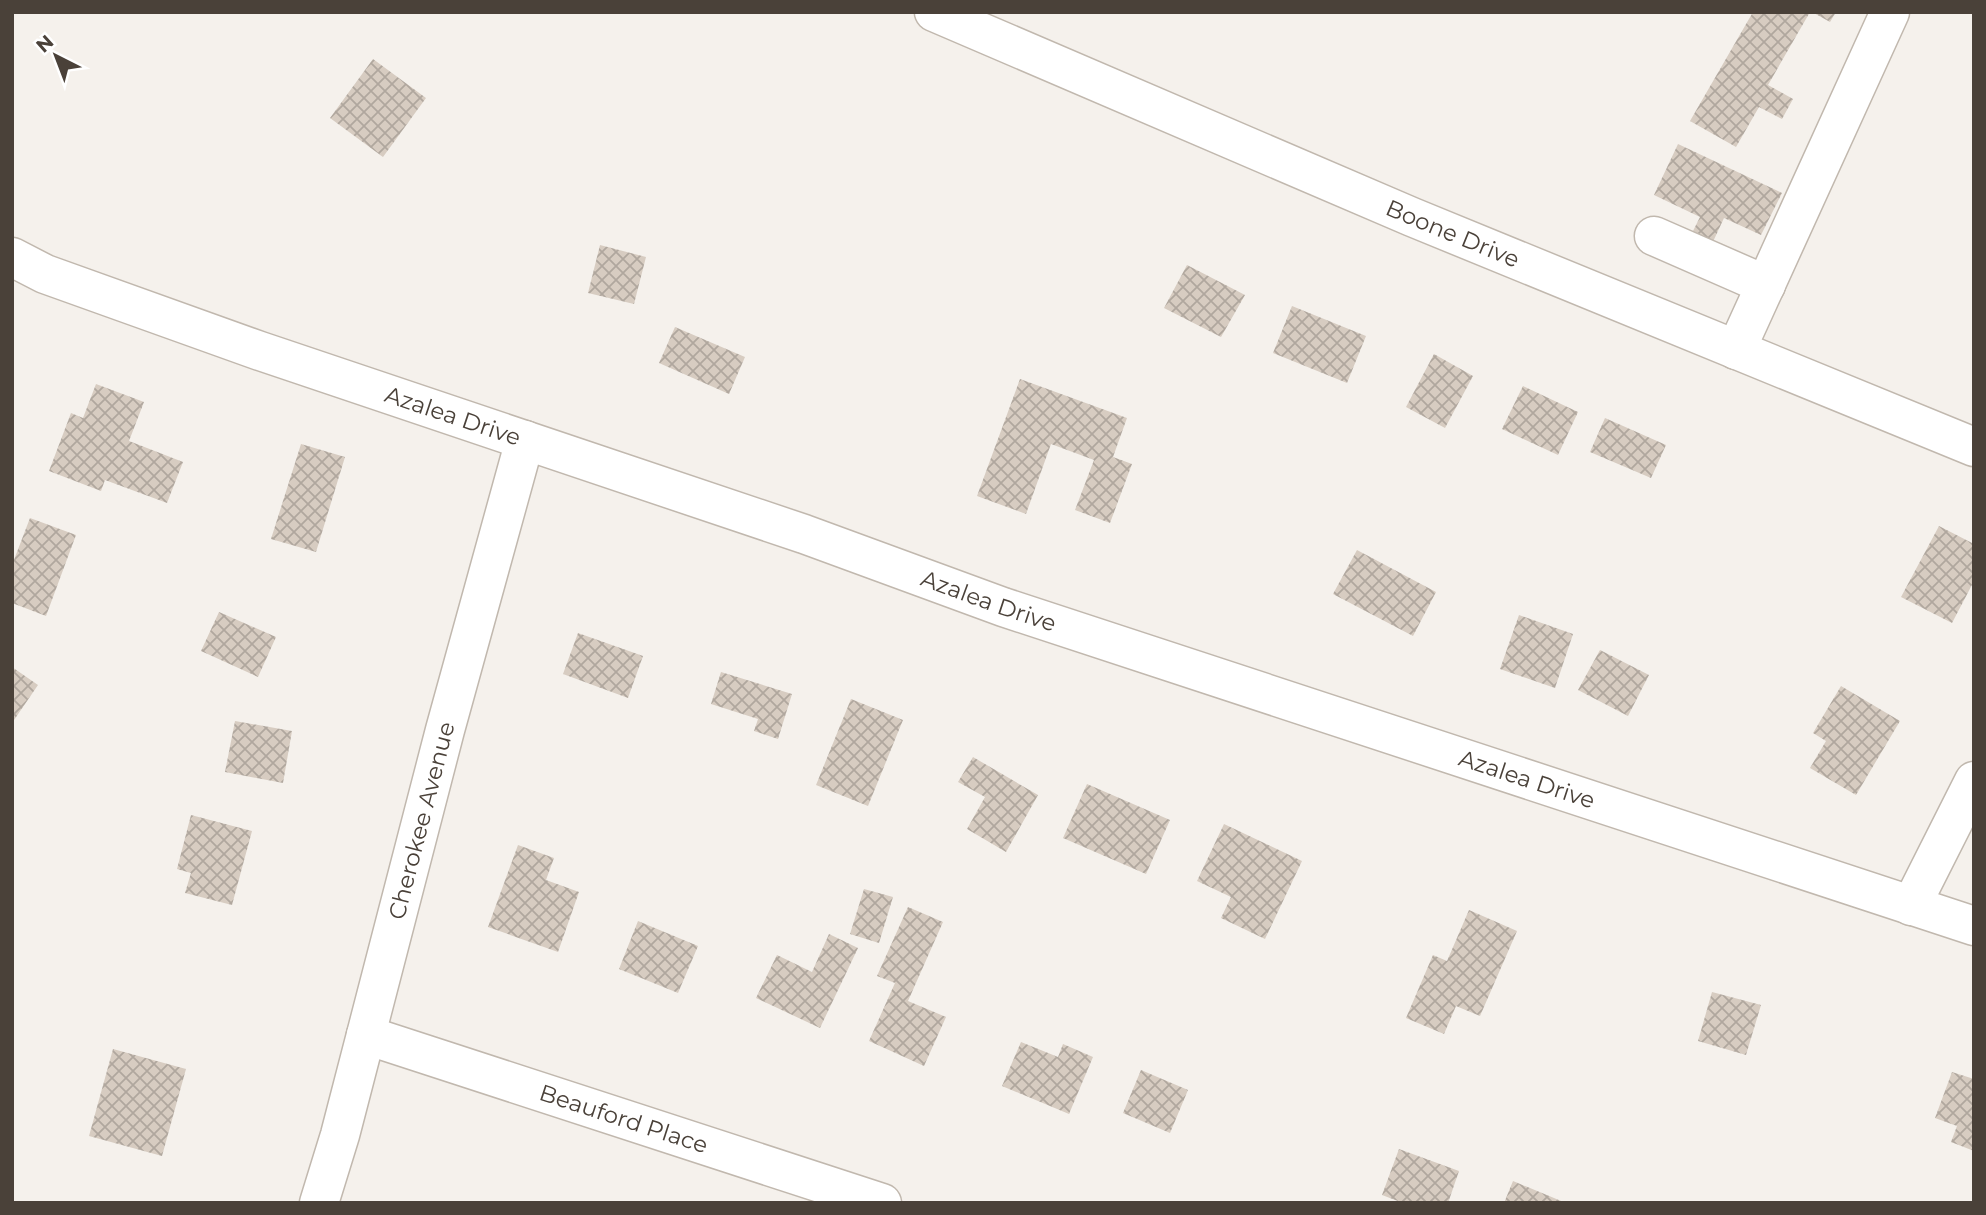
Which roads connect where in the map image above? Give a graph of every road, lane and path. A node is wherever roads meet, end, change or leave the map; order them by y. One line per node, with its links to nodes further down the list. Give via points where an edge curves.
1 (934, 12): 6 (street, Boone Drive)
2 (1890, 12): 5 (street)
3 (1654, 236): 5 (street)
4 (12, 257): 7 (street, Azalea Drive, via 45,274 260,351)
5 (1766, 285): 6 (street)
6 (1736, 350): 8 (street, Boone Drive)
7 (525, 440): 10 (street, Azalea Drive, via 1003,607); 12 (street, Cherokee Avenue)
8 (1974, 447)
9 (1974, 781): 10 (street)
10 (1911, 906): 11 (street, Azalea Drive)
11 (1974, 926)
12 (366, 1035): 13 (street, Cherokee Avenue); 14 (street, Beauford Place)
13 (319, 1203)
14 (882, 1203)

